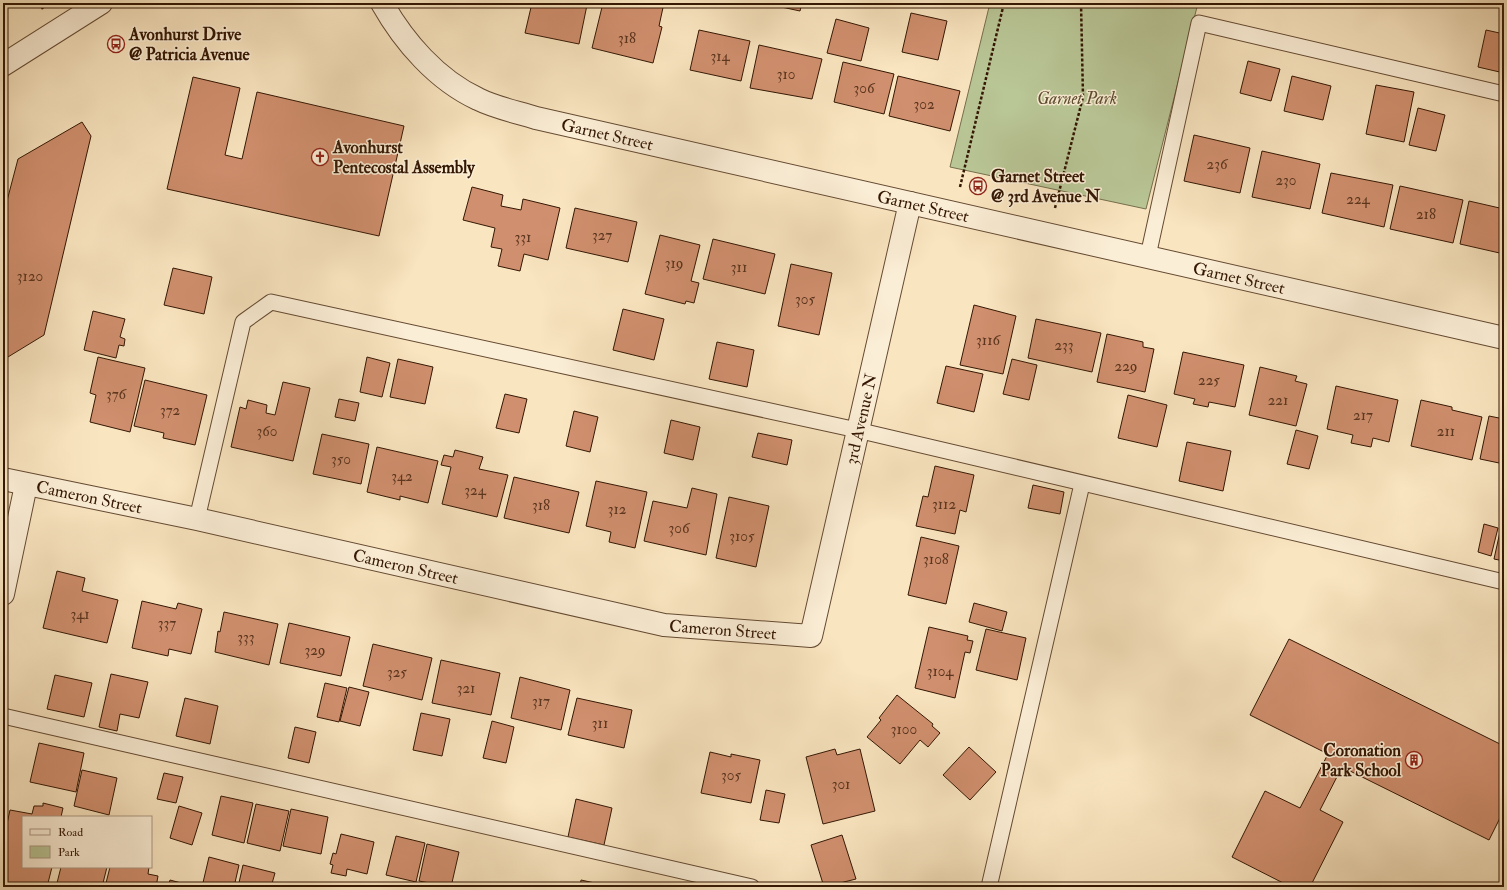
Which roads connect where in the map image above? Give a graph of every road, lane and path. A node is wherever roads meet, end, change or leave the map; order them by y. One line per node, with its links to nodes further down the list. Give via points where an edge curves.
1 (101, 3): 5 (street)
2 (382, 3): 7 (street, Garnet Street, via 418,53 450,83 479,100 536,118)
3 (1004, 3): 8 (path)
4 (1081, 3): 9 (path, via 1083,96)
5 (3, 65)
6 (1504, 94): 10 (lane, via 1199,23)
7 (910, 203): 8 (street, Garnet Street); 12 (street, 3rd Avenue N)
8 (953, 213): 9 (street, Garnet Street)
9 (1048, 234): 10 (street, Garnet Street)
10 (1148, 256): 11 (street, Garnet Street)
11 (1504, 338)
12 (857, 430): 14 (lane); 16 (lane, via 271,302 243,322); 19 (street, 3rd Avenue N)
13 (3, 479): 15 (street, Cameron Street)
14 (1082, 484): 17 (lane); 22 (lane)
15 (26, 485): 16 (street, Cameron Street); 18 (street)
16 (197, 519): 19 (street, Cameron Street, via 664,625)
17 (1504, 582)
18 (3, 594)
19 (810, 636)
20 (3, 716): 21 (lane)
21 (752, 887)
22 (989, 887)

